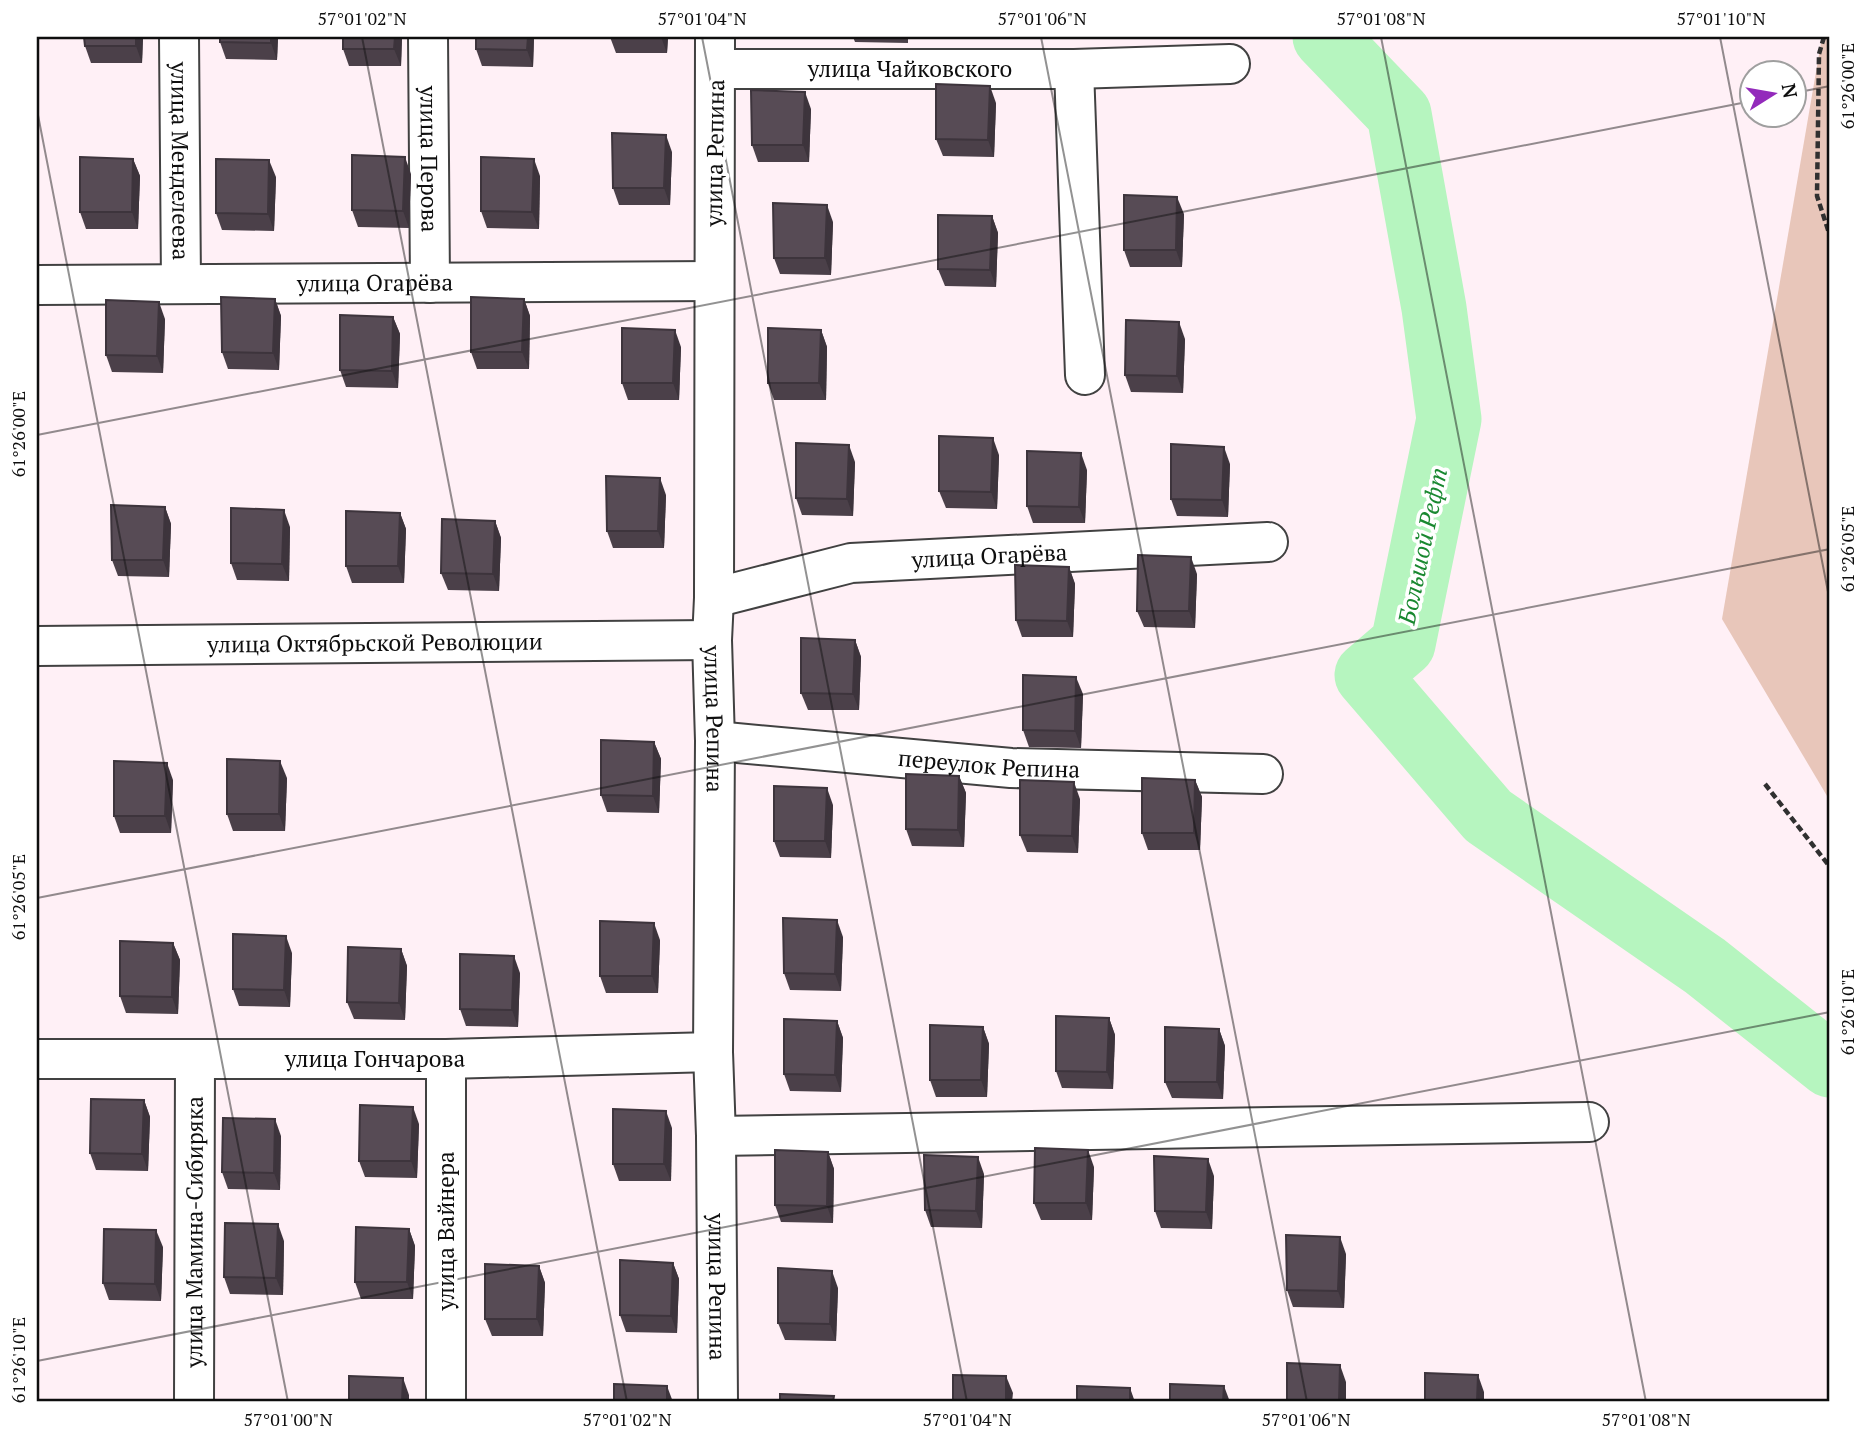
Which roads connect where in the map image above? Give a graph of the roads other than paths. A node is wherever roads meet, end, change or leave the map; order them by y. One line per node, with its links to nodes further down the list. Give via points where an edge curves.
1 (179, 37): 9 (street, улица Менделеева)
2 (428, 37): 7 (street, улица Перова)
3 (715, 53): 5 (street, улица Чайковского); 6 (street, улица Репина)
4 (1230, 64): 5 (street, улица Чайковского)
5 (1074, 69): 10 (street)
6 (714, 281): 7 (street, улица Огарёва); 12 (street, улица Репина)
7 (430, 283): 9 (street, улица Огарёва)
8 (37, 285): 9 (street, улица Огарёва)
9 (181, 285)
10 (1085, 375)
11 (1268, 542): 12 (street, улица Огарёва, via 851,563)
12 (714, 598): 13 (street, улица Репина)
13 (712, 640): 14 (street, улица Октябрьской Революции); 15 (street, улица Репина)
14 (37, 646)
15 (715, 741): 16 (street, переулок Репина, via 1011,768); 17 (street, улица Репина)
16 (1262, 774)
17 (713, 1052): 19 (street, улица Гончарова); 22 (street, улица Репина)
18 (37, 1059): 20 (street, улица Гончарова)
19 (446, 1059): 20 (street, улица Гончарова); 24 (street, улица Вайнера)
20 (195, 1060): 23 (street, улица Мамина-Сибиряка)
21 (1589, 1122): 22 (street)
22 (716, 1136): 25 (street, улица Репина)
23 (194, 1402)
24 (446, 1402)
25 (718, 1402)

